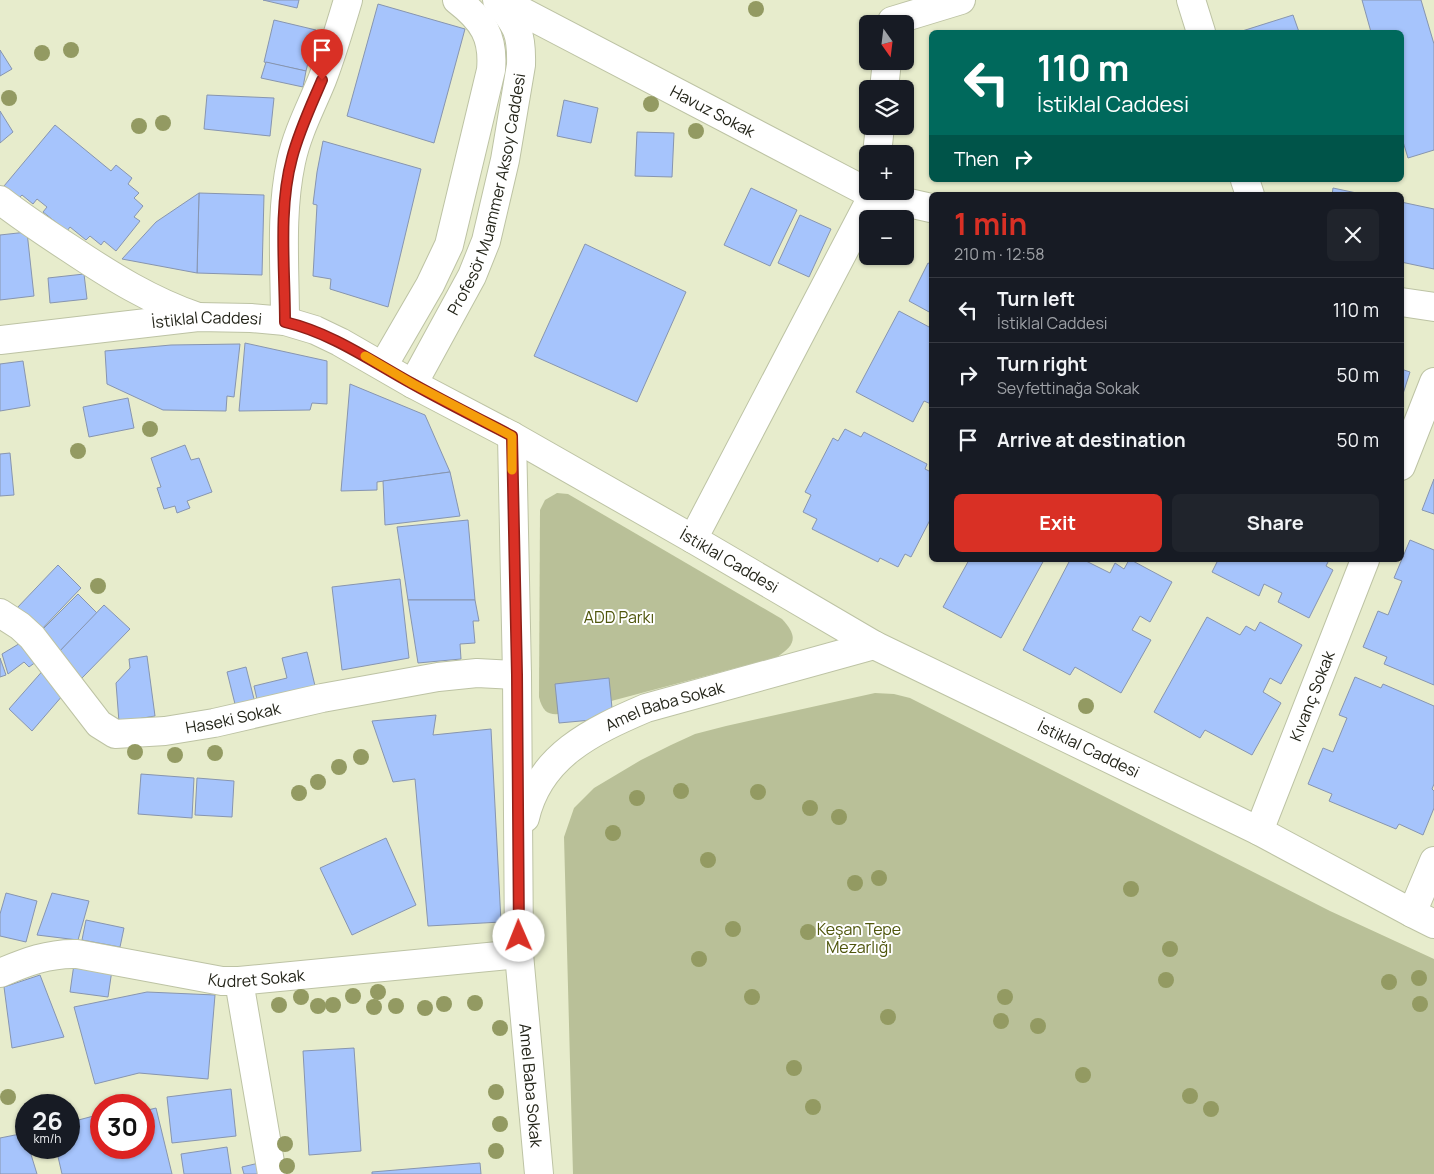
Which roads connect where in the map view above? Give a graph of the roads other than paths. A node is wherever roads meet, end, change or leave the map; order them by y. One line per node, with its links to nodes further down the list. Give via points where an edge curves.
1 (348, 0): 16 (street, via 334,48 301,128 287,182)
2 (457, 0): 18 (street, Profesör Muammer Aksoy Caddesi, via 477,17 488,36 491,70 449,245 430,286)
3 (499, 0): 8 (street, Havuz Sokak); 20 (street, Profesör Muammer Aksoy Caddesi, via 516,25 522,52 503,168 478,262)
4 (961, 0): 6 (street)
5 (1191, 0): 7 (street)
6 (895, 15)
7 (1200, 30)
8 (859, 186)
9 (0, 200): 15 (street, via 130,287)
10 (869, 200): 23 (street)
11 (900, 200): 12 (street, Havuz Sokak)
12 (929, 207)
13 (1404, 302): 14 (street)
14 (1434, 307)
15 (198, 317): 16 (street, İstiklal Caddesi); 17 (street, İstiklal Caddesi)
16 (285, 322): 18 (street, İstiklal Caddesi, via 332,338)
17 (0, 340)
18 (383, 366): 20 (street, İstiklal Caddesi)
19 (1434, 382): 22 (street)
20 (413, 384): 21 (street, İstiklal Caddesi)
21 (512, 436): 23 (street, İstiklal Caddesi); 27 (street, Amel Baba Sokak)
22 (1404, 458)
23 (693, 539): 26 (street, İstiklal Caddesi)
24 (1364, 562): 28 (street, Kıvanç Sokak)
25 (0, 613): 27 (street, Haseki Sokak, via 32,637 100,724 115,734 165,731 214,723 322,698 438,677 477,673)
26 (874, 645): 28 (street, İstiklal Caddesi); 29 (street, Amel Baba Sokak, via 646,708 621,718 575,744 539,781 529,801)
27 (517, 675): 29 (street, Amel Baba Sokak)
28 (1259, 831): 31 (street, İstiklal Caddesi)
29 (518, 846): 32 (street, Amel Baba Sokak)
30 (1434, 861): 31 (street)
31 (1427, 916)
32 (519, 954): 34 (street, Kudret Sokak); 36 (street, Amel Baba Sokak)
33 (0, 973): 34 (street, Kudret Sokak, via 59,953 222,981)
34 (240, 981): 35 (street)
35 (272, 1174)
36 (539, 1174)

